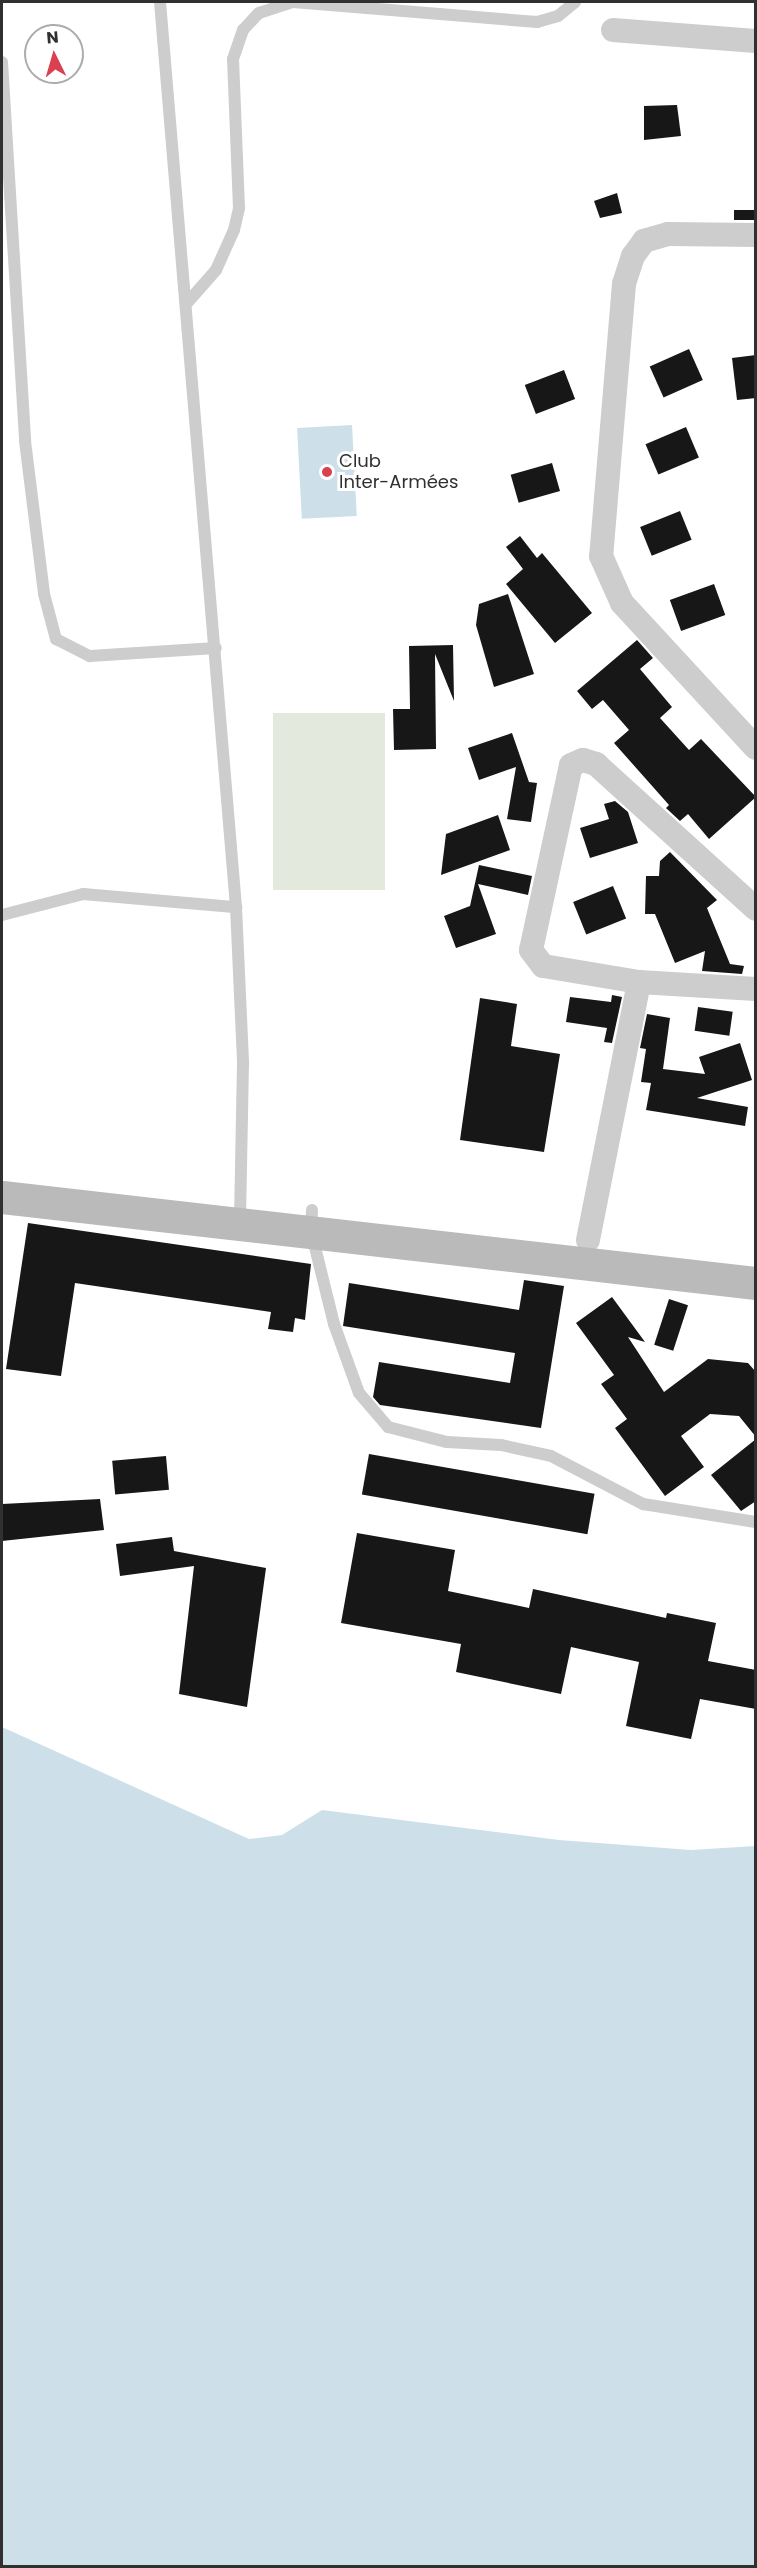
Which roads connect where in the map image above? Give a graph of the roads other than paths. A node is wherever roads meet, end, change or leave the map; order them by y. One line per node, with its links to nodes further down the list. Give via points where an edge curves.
1 (160, 2): 7 (lane)
2 (575, 2): 7 (lane, via 558,16 537,22 293,2 259,13 243,30 233,59 239,208 234,230 216,270)
3 (613, 30): 4 (street)
4 (756, 40)
5 (2, 62): 8 (lane, via 25,441 44,594 57,639 90,656)
6 (756, 235): 9 (street, via 668,234 644,241 633,256 624,284 601,556 622,603)
7 (188, 303): 8 (lane)
8 (216, 648): 10 (lane)
9 (756, 748)
10 (236, 908): 12 (lane, via 83,894); 17 (lane)
11 (756, 909): 13 (street, via 597,764 583,759 571,765 531,950 543,966)
12 (2, 915)
13 (639, 982): 14 (street); 19 (street)
14 (756, 989)
15 (2, 1176): 17 (main road)
16 (2, 1197): 17 (main road)
17 (241, 1212): 18 (main road)
18 (311, 1220): 19 (main road); 22 (lane, via 334,1324 359,1393 388,1427 447,1443 501,1445 551,1456 643,1504)
19 (606, 1250): 20 (main road); 21 (main road)
20 (756, 1259)
21 (756, 1283)
22 (756, 1522)

